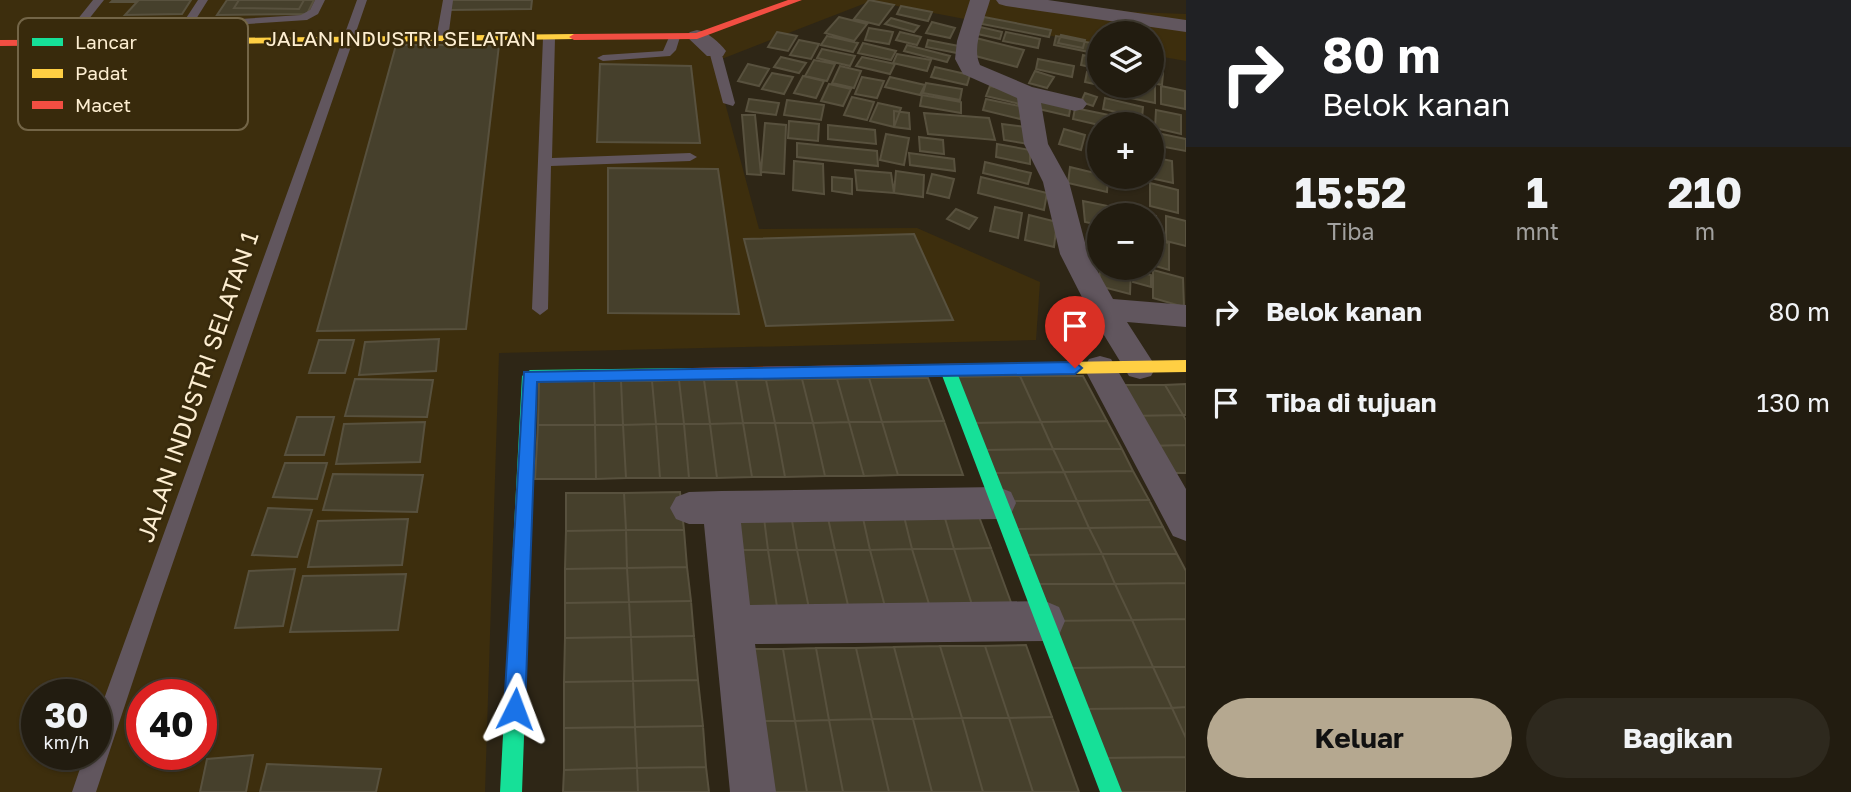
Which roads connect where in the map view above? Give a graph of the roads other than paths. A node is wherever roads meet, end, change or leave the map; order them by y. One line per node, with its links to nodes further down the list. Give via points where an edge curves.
1 (99, 0): 9 (lane)
2 (203, 0): 10 (lane)
3 (320, 0): 11 (lane, via 314,12 303,18)
4 (362, 0): 17 (lane, JALAN INDUSTRI SELATAN 1)
5 (448, 0): 16 (lane)
6 (796, 0): 13 (street, JALAN INDUSTRI SELATAN)
7 (979, 0): 23 (street, via 966,59 974,72)
8 (1006, 0): 12 (street)
9 (84, 18)
10 (192, 18)
11 (248, 21)
12 (1186, 26)
13 (697, 36): 14 (street, JALAN INDUSTRI SELATAN); 21 (street)
14 (674, 37): 15 (street, JALAN INDUSTRI SELATAN); 22 (lane, via 666,54)
15 (549, 38): 16 (street, JALAN INDUSTRI SELATAN); 27 (lane)
16 (442, 39): 17 (street, JALAN INDUSTRI SELATAN)
17 (347, 40): 18 (street, JALAN INDUSTRI SELATAN); 39 (lane, JALAN INDUSTRI SELATAN 1)
18 (248, 41)
19 (0, 43): 20 (street, JALAN INDUSTRI SELATAN)
20 (18, 43)
21 (715, 51): 24 (lane)
22 (603, 58)
23 (1028, 84): 25 (street); 29 (street, via 1036,144 1056,183 1074,254)
24 (729, 103)
25 (1076, 104)
26 (690, 157): 27 (lane)
27 (546, 162): 28 (lane)
28 (540, 309)
29 (1103, 309): 30 (street); 32 (street)
30 (1186, 316)
31 (1186, 366): 32 (street)
32 (1140, 367): 33 (street)
33 (1100, 368): 34 (street); 36 (street)
34 (948, 370): 35 (street); 40 (street, via 530,376)
35 (998, 503): 37 (street); 38 (street, via 705,508)
36 (1186, 524)
37 (1045, 621): 38 (street); 42 (street)
38 (732, 625): 41 (street)
39 (84, 792)
40 (511, 792)
41 (753, 792)
42 (1111, 792)

